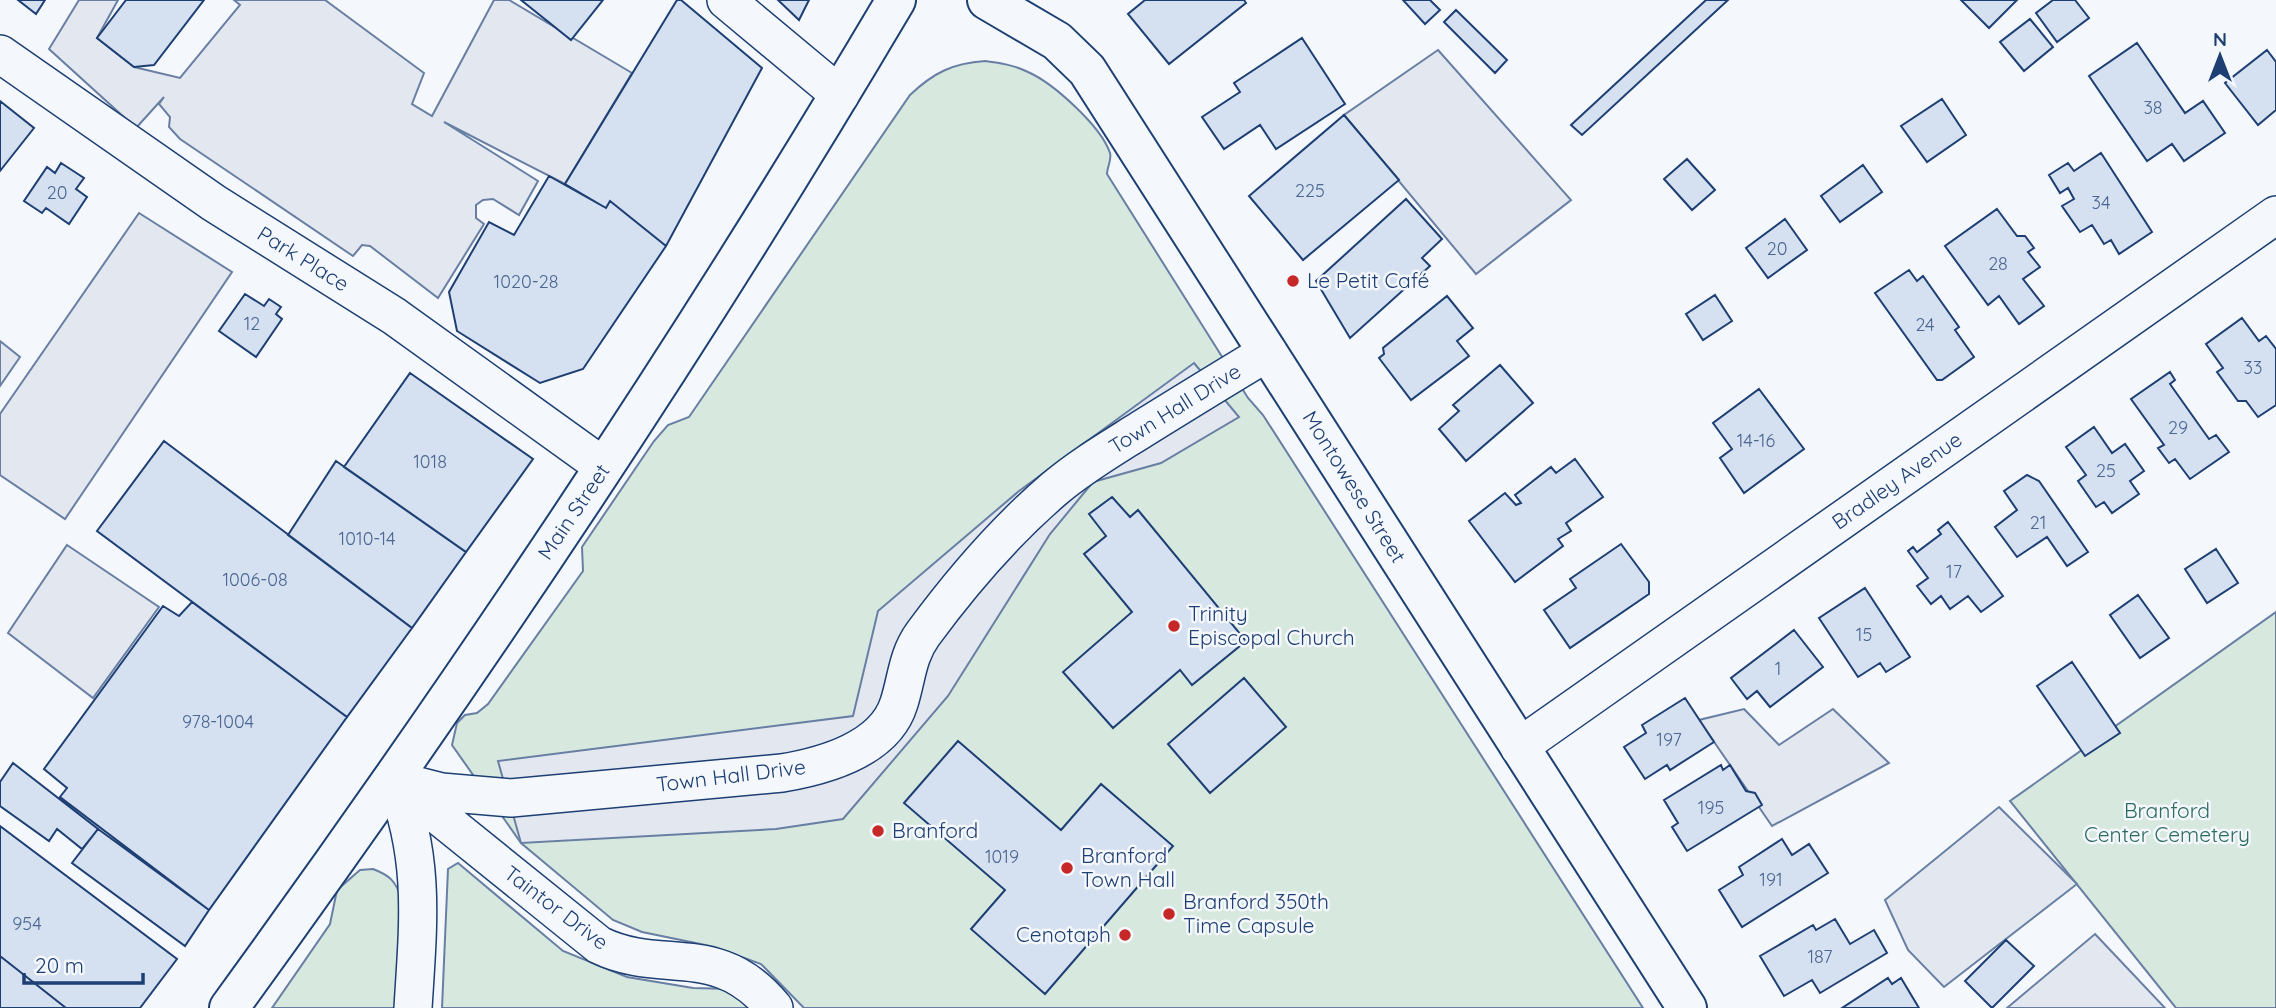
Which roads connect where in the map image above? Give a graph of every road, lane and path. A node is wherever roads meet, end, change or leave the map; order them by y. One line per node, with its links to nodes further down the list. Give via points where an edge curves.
1 (726, 0): 5 (street)
2 (896, 0): 5 (street, Main Street)
3 (987, 0): 7 (street, Montowese Street, via 1057,41 1083,64)
4 (0, 54): 8 (street, Park Place, via 214,202 394,316)
5 (840, 95): 8 (street, Main Street)
6 (2276, 215): 9 (street, Bradley Avenue)
7 (1268, 352): 9 (street, Montowese Street); 10 (street, Town Hall Drive, via 1053,489 984,556 915,646 892,719 854,751 782,773 511,798 441,792)
8 (604, 467): 10 (street, Main Street)
9 (1519, 747): 14 (street, Montowese Street)
10 (394, 780): 11 (street, Main Street); 12 (street, via 418,864); 13 (street, Taintor Drive, via 599,945 622,953 722,968 753,987)
11 (229, 1008)
12 (413, 1008)
13 (774, 1008)
14 (1687, 1008)

